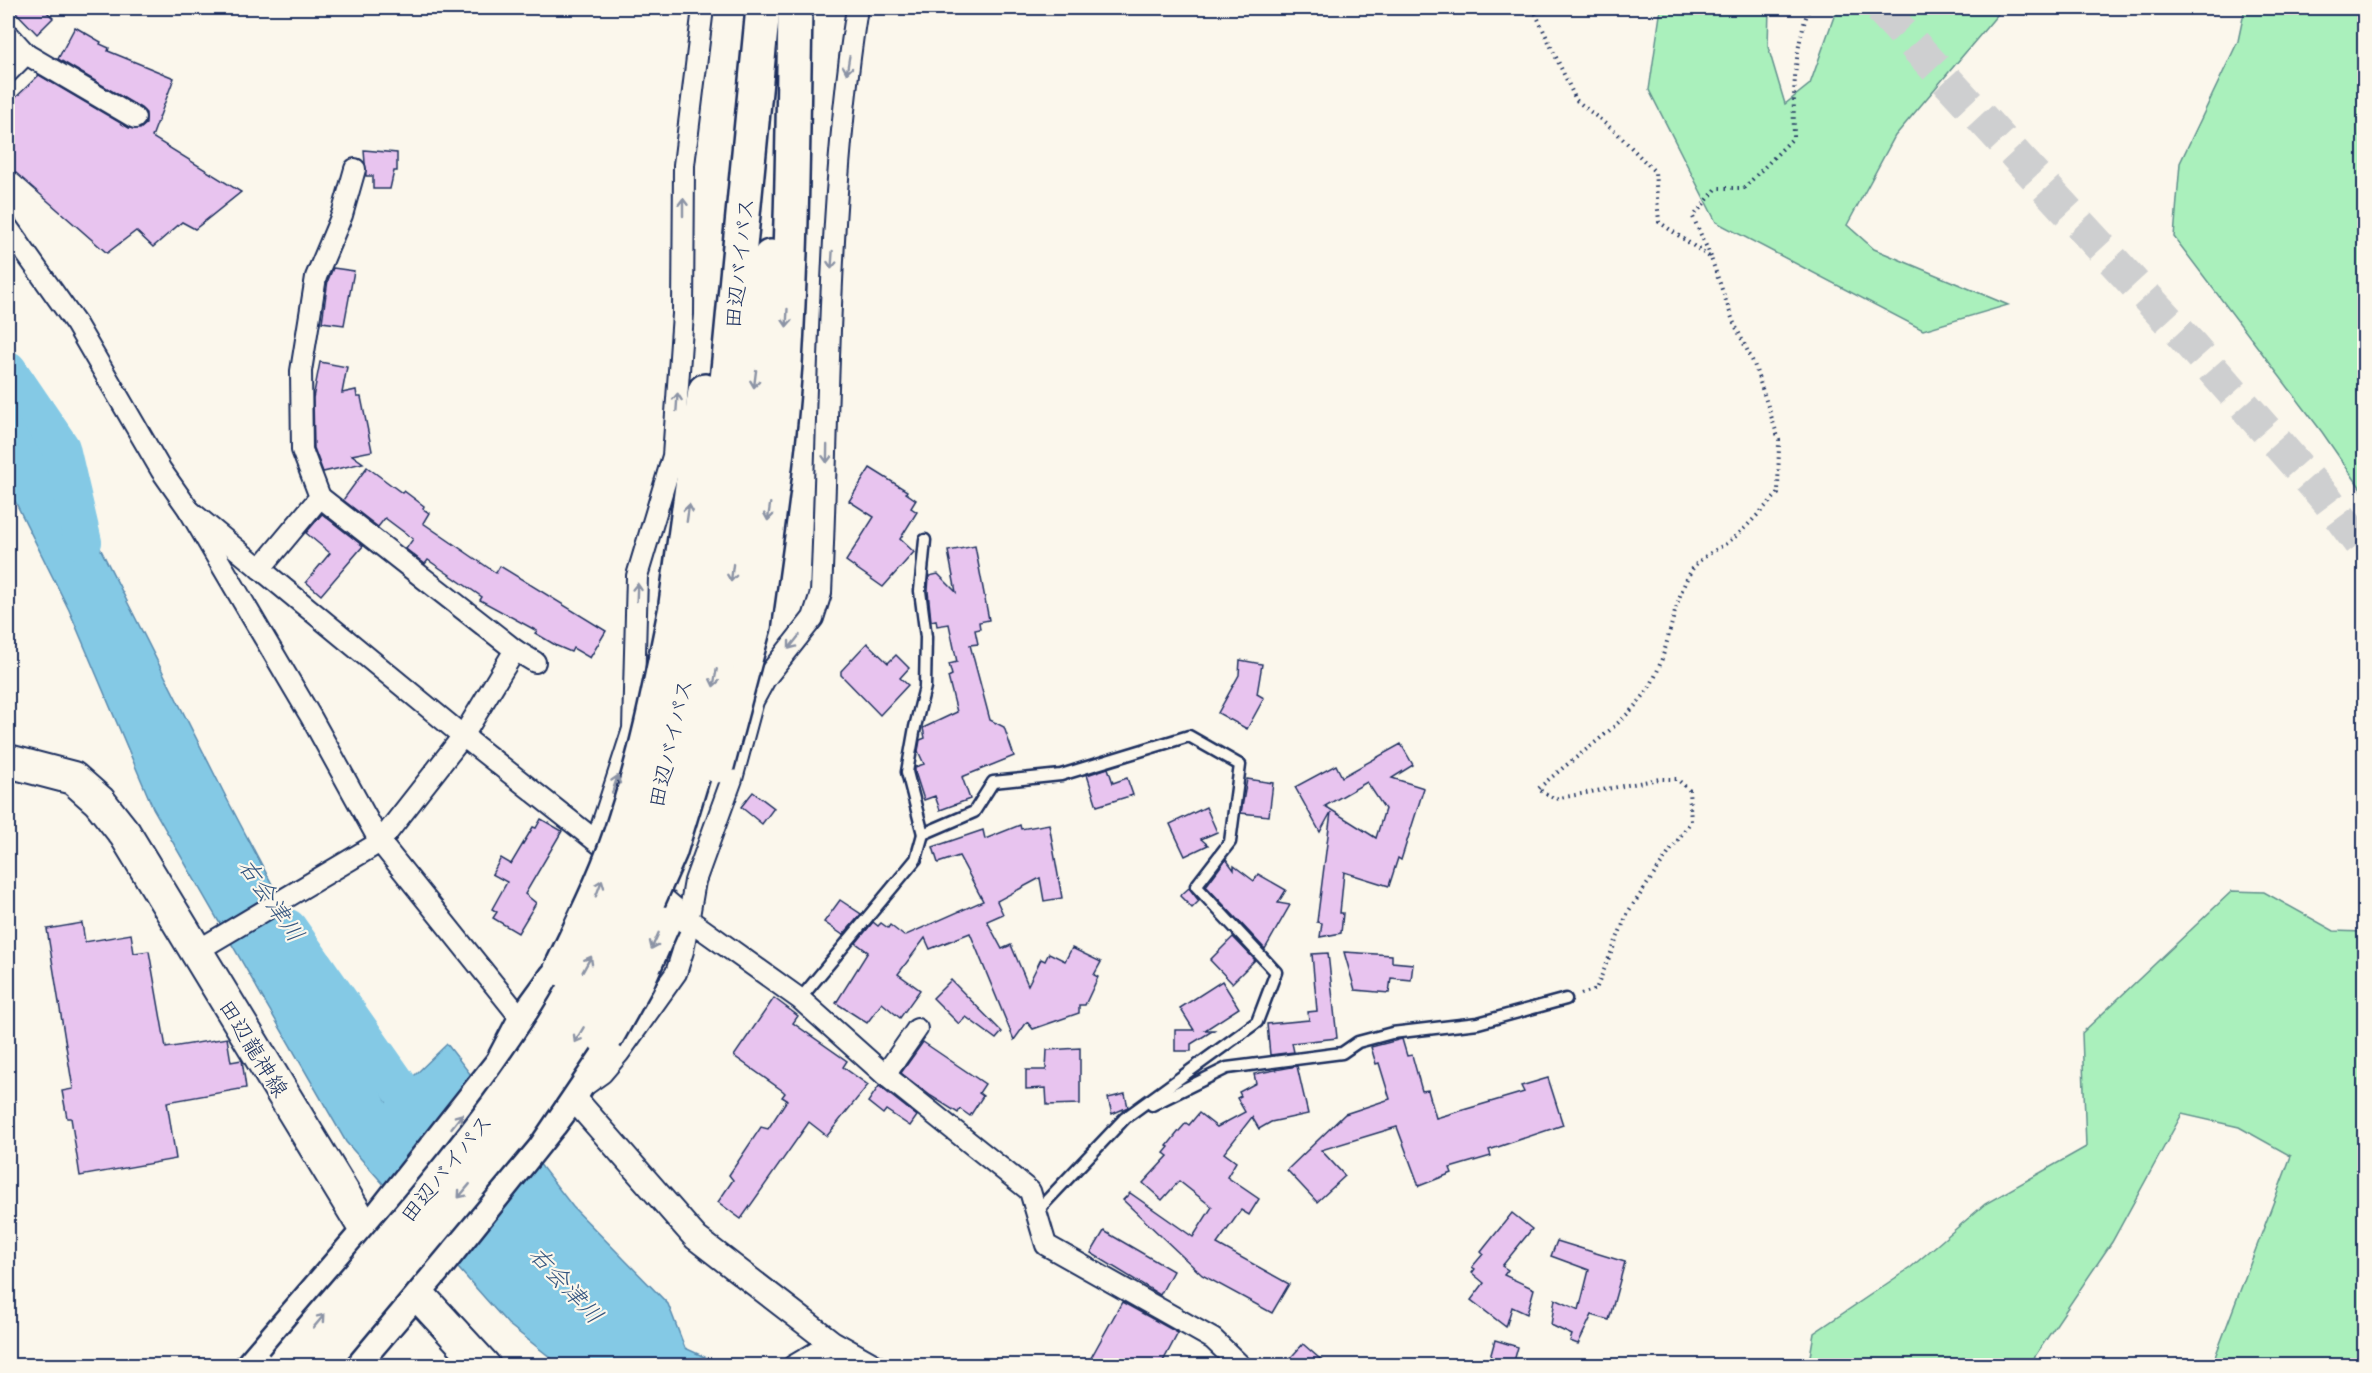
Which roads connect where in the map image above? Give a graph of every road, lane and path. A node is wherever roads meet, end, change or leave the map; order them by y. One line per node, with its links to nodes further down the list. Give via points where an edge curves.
1 (703, 8): 25 (street, one-way to 1, via 633,729 637,576 673,456 683,314 684,165)
2 (758, 8): 19 (highway, one-way to 2)
3 (763, 8): 19 (highway, 田辺バイパス, one-way to 3, via 719,463)
4 (794, 8): 19 (highway, one-way to 19, via 792,218 775,474)
5 (857, 8): 27 (street, one-way to 27, via 845,87 831,266 821,593 813,618 765,679 753,701 732,779 695,881)
6 (1533, 8): 14 (path, via 1576,100 1655,172 1659,222)
7 (1809, 8): 14 (path, via 1799,37 1794,137 1744,188 1717,188 1693,217)
8 (8, 34): 9 (street)
9 (26, 54): 10 (street); 11 (street)
10 (8, 72)
11 (135, 118)
12 (355, 170): 15 (street, via 342,215 316,277 301,371 302,450)
13 (8, 228): 16 (street, via 76,324 160,470)
14 (1711, 258): 30 (path, via 1733,321 1754,364 1779,440 1778,494 1736,536 1694,566 1683,588 1663,654 1642,697 1609,732 1538,789 1555,799 1677,779 1689,790 1691,821 1628,912 1596,989)
15 (320, 497): 18 (street); 20 (street)
16 (189, 510): 18 (street); 26 (street, via 311,717)
17 (925, 540): 24 (lane, via 920,591 926,637 925,687 907,772)
18 (260, 569): 22 (street)
19 (713, 618): 31 (highway, one-way to 19, bridge, via 556,978 594,902 626,818 653,721); 34 (highway, one-way to 34, bridge, via 720,759 682,880 637,982); 41 (highway, 田辺バイパス, one-way to 19, bridge, via 477,1134 553,1025 598,946 649,831); 42 (highway, 田辺バイパス, one-way to 42, bridge, via 700,752 670,851 628,946 578,1037 515,1130)
20 (515, 650): 21 (street); 22 (street)
21 (535, 662)
22 (463, 736): 25 (street); 26 (street)
23 (8, 761): 28 (main road, 田辺龍神線, via 74,778 99,801)
24 (923, 834): 29 (lane, via 916,859); 35 (lane, via 974,812 993,782 1061,775 1189,736 1240,765 1230,842 1196,886 1276,972 1257,1022)
25 (597, 840): 27 (street)
26 (373, 846): 28 (street); 31 (street)
27 (688, 919): 29 (street); 34 (street, via 676,973 602,1073)
28 (204, 947): 37 (main road, 田辺龍神線)
29 (800, 999): 33 (street)
30 (1566, 999): 35 (lane, via 1478,1023 1392,1033 1358,1042 1342,1053 1227,1068)
31 (524, 1022): 34 (street); 37 (highway, one-way to 31, via 502,1064)
32 (917, 1029): 33 (street)
33 (885, 1075): 36 (street, via 1030,1191)
34 (571, 1095): 38 (highway); 39 (street, via 696,1238)
35 (1125, 1118): 36 (lane)
36 (1036, 1211): 47 (street, via 1047,1245 1213,1339)
37 (374, 1224): 38 (main road, 田辺龍神線); 40 (highway)
38 (424, 1279): 43 (highway); 44 (main road, 田辺龍神線)
39 (822, 1349): 45 (street); 46 (street)
40 (253, 1365)
41 (282, 1365)
42 (318, 1365)
43 (350, 1365)
44 (484, 1365)
45 (793, 1365)
46 (873, 1365)
47 (1241, 1365)

